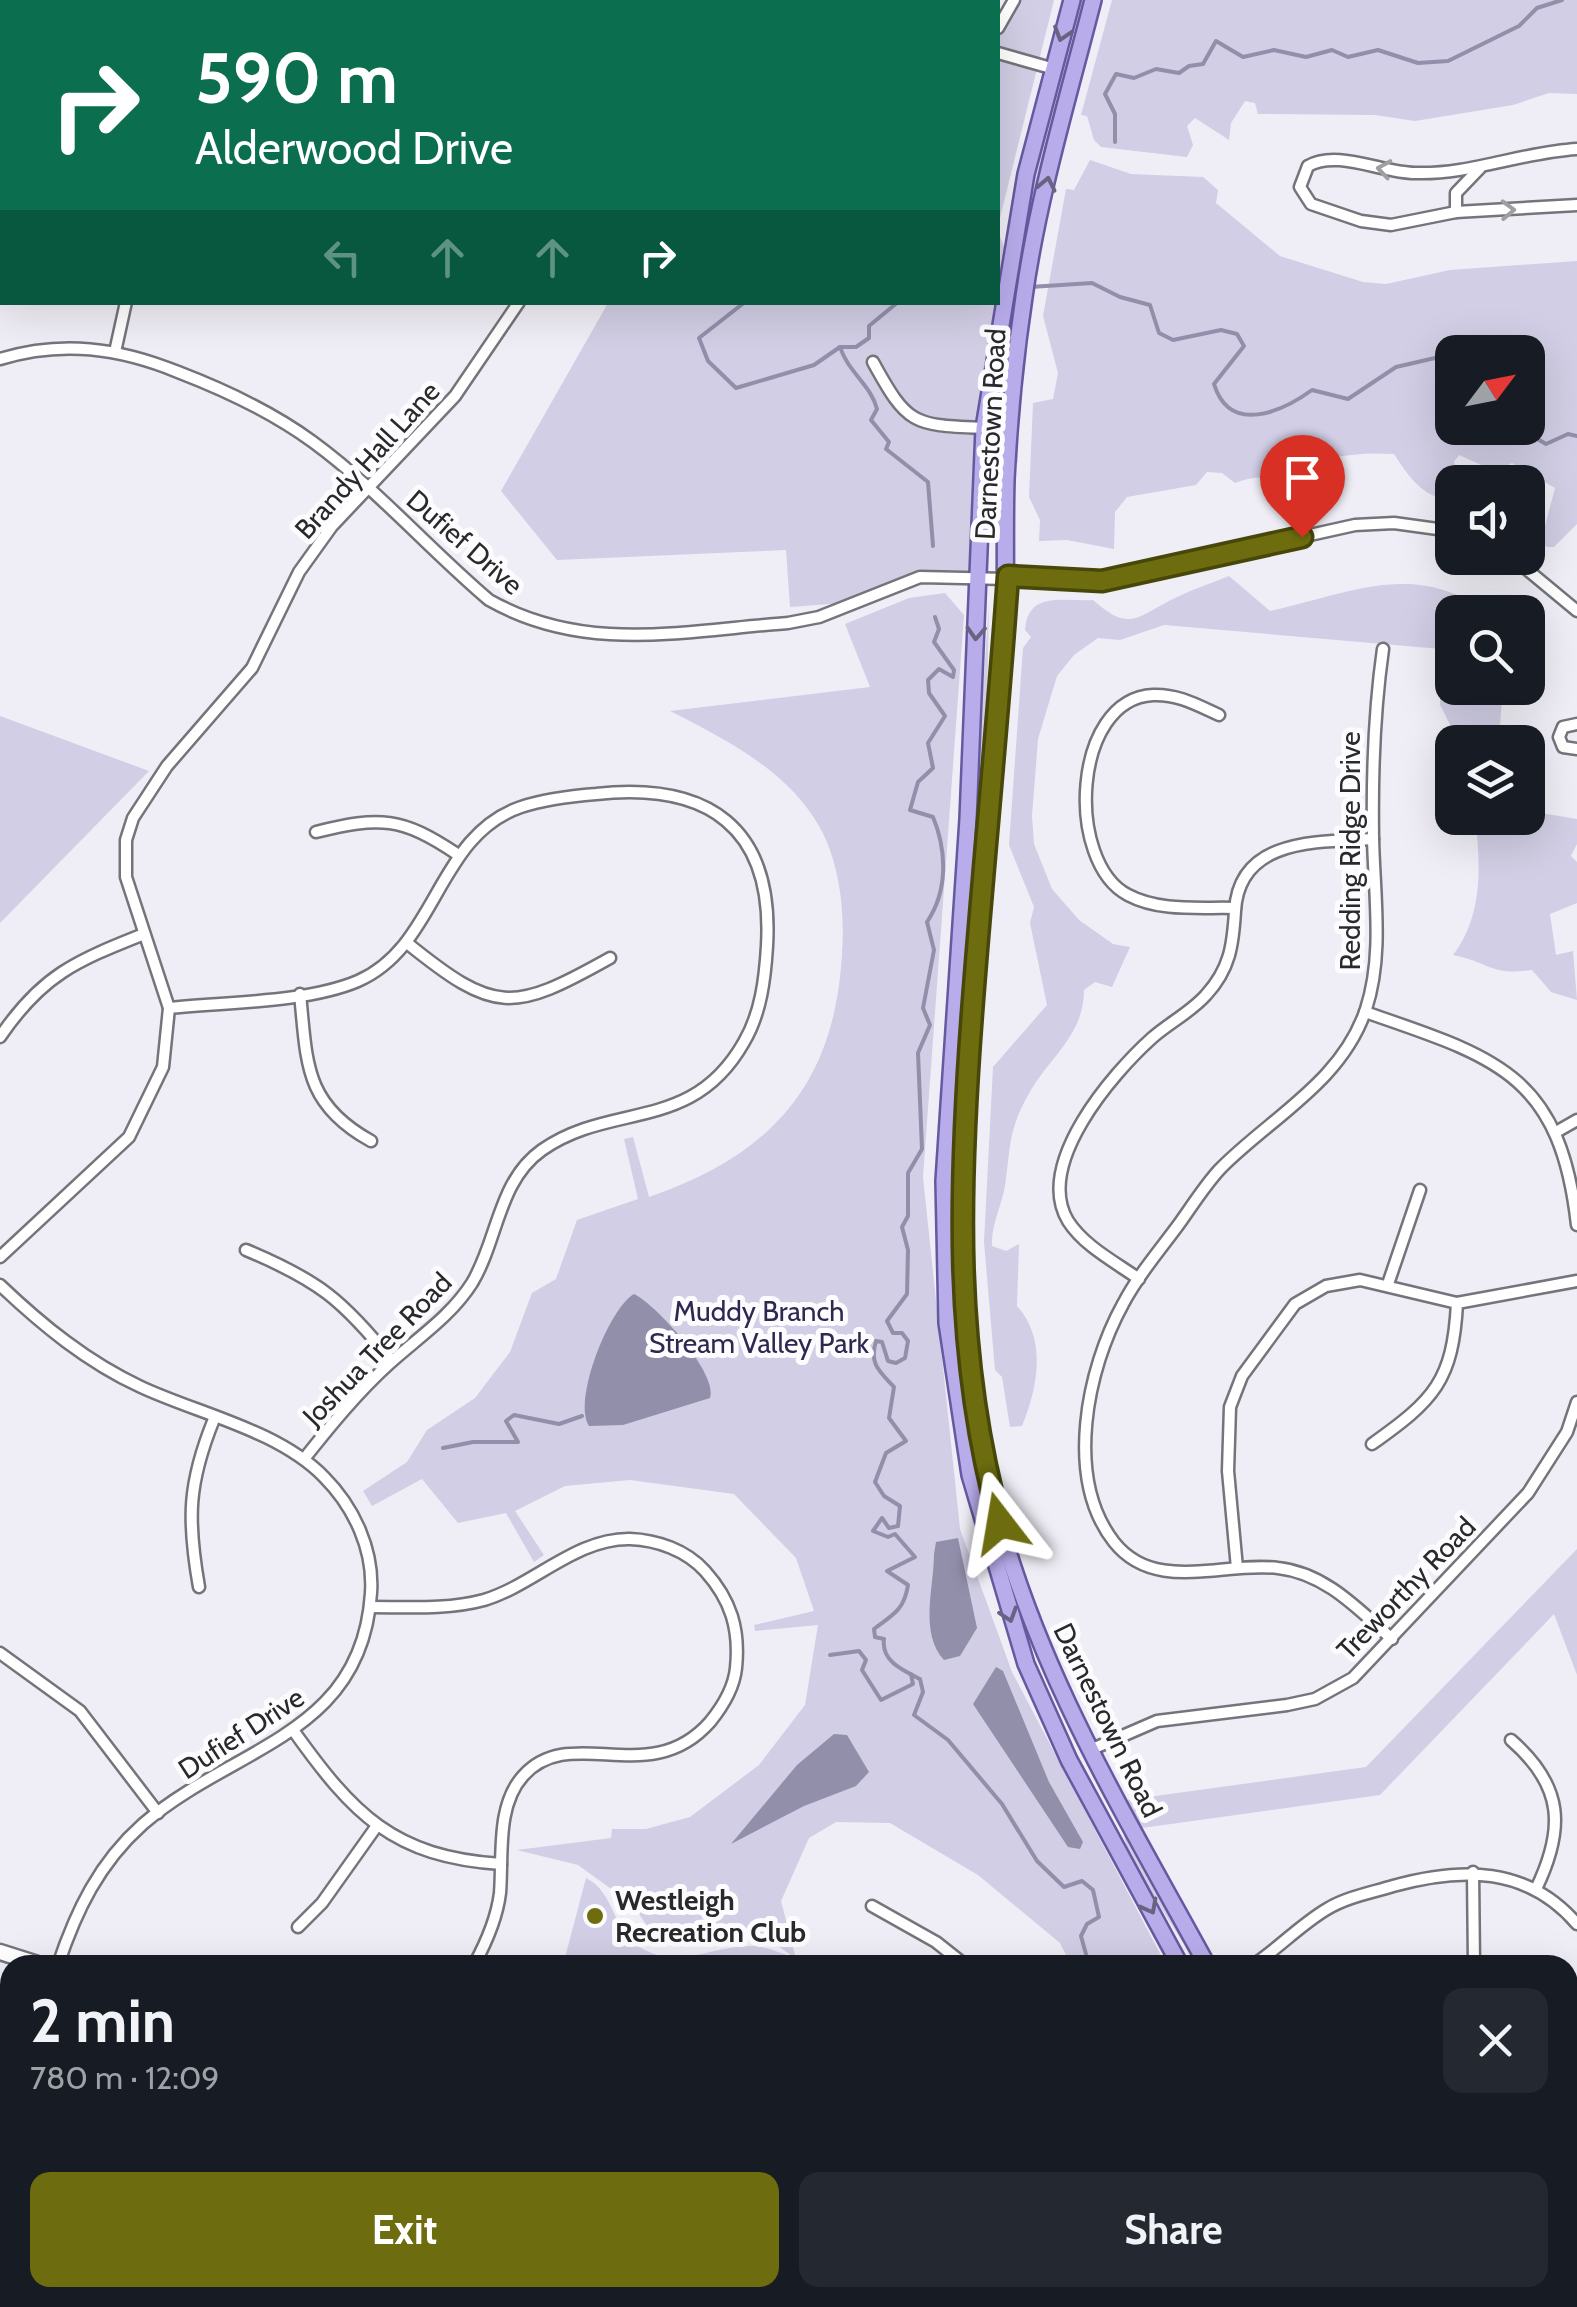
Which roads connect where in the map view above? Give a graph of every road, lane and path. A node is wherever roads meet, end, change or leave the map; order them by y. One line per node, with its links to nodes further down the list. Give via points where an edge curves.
1 (1014, 0): 4 (street)
2 (1072, 0): 6 (main road, Darnestown Road, one-way to 6)
3 (1093, 0): 20 (main road, Darnestown Road, one-way to 3, via 1024,297)
4 (1000, 24)
5 (1000, 54): 6 (street)
6 (1051, 68): 16 (main road, Darnestown Road, via 1026,174)
7 (1577, 149): 8 (street)
8 (1481, 168): 10 (street, via 1456,192); 10 (street, one-way to 10, via 1413,174 1324,159 1308,166 1300,180 1310,204 1376,225)
9 (1577, 205): 10 (street, one-way to 9)
10 (1456, 212)
11 (125, 305): 13 (street)
12 (518, 305): 17 (street, Brandy Hall Lane, via 455,396)
13 (115, 352): 14 (street, Dufief Drive, via 53,346); 17 (street, Dufief Drive, via 152,361 257,408 314,443)
14 (0, 359)
15 (873, 362): 16 (street, via 908,416)
16 (984, 428): 20 (main road, Darnestown Road)
17 (369, 489): 20 (street, Dufief Drive, via 489,600 530,621 586,636 788,624 920,577); 30 (street, Brandy Hall Lane, via 313,552 252,668 167,766 133,818 126,877)
18 (1435, 528): 20 (street, Dufief Drive, via 1366,524 1102,581)
19 (1534, 575): 21 (street)
20 (994, 576): 61 (main road, Darnestown Road, via 966,1090 963,1306 981,1442 1007,1551 1045,1658); 73 (main road, Darnestown Road, one-way to 73, via 944,1181 952,1378 982,1527 1026,1664 1069,1760)
21 (1577, 611)
22 (1383, 648): 27 (street, Redding Ridge Drive, via 1372,730)
23 (1219, 715): 29 (street, via 1180,697 1155,695 1115,713 1093,746 1086,826 1098,865 1131,897 1164,906)
24 (1577, 724): 25 (street, via 1562,727 1559,737)
25 (1577, 750)
26 (316, 832): 28 (street, via 362,820 401,823)
27 (1374, 839): 29 (street, via 1272,850 1248,873); 35 (street, Redding Ridge Drive, via 1376,954)
28 (457, 854): 31 (street, Joshua Tree Road); 49 (street, Joshua Tree Road, via 504,815 544,801 640,789 696,801 720,816 756,861 766,891 766,974 746,1039 703,1088 658,1113 562,1138 524,1166 456,1306)
29 (1235, 908): 44 (street, via 1236,936 1218,981 1126,1063 1070,1145 1060,1172 1069,1222)
30 (144, 934): 34 (street, Brandy Hall Lane); 36 (street, via 46,980)
31 (407, 943): 32 (street, via 456,982 502,999 556,988); 33 (street, Joshua Tree Road, via 359,980)
32 (610, 958)
33 (300, 994): 34 (street, Joshua Tree Road); 39 (street, via 307,1062 320,1100)
34 (169, 1008): 43 (street, Brandy Hall Lane, via 163,1067 141,1120)
35 (1365, 1012): 38 (street, via 1492,1060 1529,1091); 44 (street, Redding Ridge Drive, via 1325,1077 1216,1174)
36 (0, 1038)
37 (1577, 1120): 38 (street)
38 (1556, 1132): 41 (street)
39 (371, 1141)
40 (1420, 1190): 47 (street)
41 (1577, 1225)
42 (246, 1250): 49 (street, via 334,1294)
43 (0, 1257)
44 (1139, 1279): 54 (street, Redding Ridge Drive, via 1112,1326 1092,1383 1087,1435 1094,1506 1114,1542 1146,1566 1172,1573)
45 (1577, 1280): 48 (street)
46 (0, 1284): 51 (street, Dufief Drive, via 87,1357)
47 (1388, 1284): 48 (street); 54 (street, via 1348,1280 1295,1304 1242,1376 1227,1424)
48 (1457, 1304): 52 (street, via 1455,1348 1440,1384 1418,1412)
49 (392, 1361): 53 (street, Joshua Tree Road)
50 (1577, 1402): 57 (street, Treworthy Road, via 1544,1474)
51 (214, 1419): 53 (street, Dufief Drive); 55 (street, via 190,1497)
52 (1372, 1444)
53 (304, 1460): 56 (street, Dufief Drive, via 354,1517 369,1558)
54 (1237, 1568): 57 (street, Redding Ridge Drive, via 1280,1568 1317,1579)
55 (199, 1586)
56 (370, 1607): 59 (street, Dufief Drive, via 348,1677); 64 (street, via 484,1600 531,1582 581,1549 616,1539 676,1549 699,1564 726,1598 738,1645 735,1676 718,1713 700,1732 654,1755 624,1759 573,1751 537,1764 508,1800)
57 (1392, 1638): 61 (street, Treworthy Road, via 1353,1678 1315,1699 1157,1720)
58 (0, 1653): 62 (street, via 80,1711)
59 (293, 1730): 62 (street, Dufief Drive); 63 (street, via 334,1787)
60 (1511, 1740): 66 (street, via 1536,1762 1556,1819 1555,1850)
61 (1090, 1750): 74 (main road, Darnestown Road)
62 (158, 1814): 70 (street, Dufief Drive, via 93,1883)
63 (376, 1827): 64 (street, via 436,1856); 69 (street)
64 (500, 1864): 71 (street, via 494,1919)
65 (1473, 1872): 66 (street); 75 (street, via 1436,1874 1342,1900); 76 (street)
66 (1536, 1889): 68 (street)
67 (872, 1906): 72 (street)
68 (1577, 1924)
69 (298, 1927)
70 (61, 1955)
71 (478, 1955)
72 (952, 1955)
73 (1175, 1955)
74 (1203, 1955)
75 (1265, 1955)
76 (1474, 1955)

